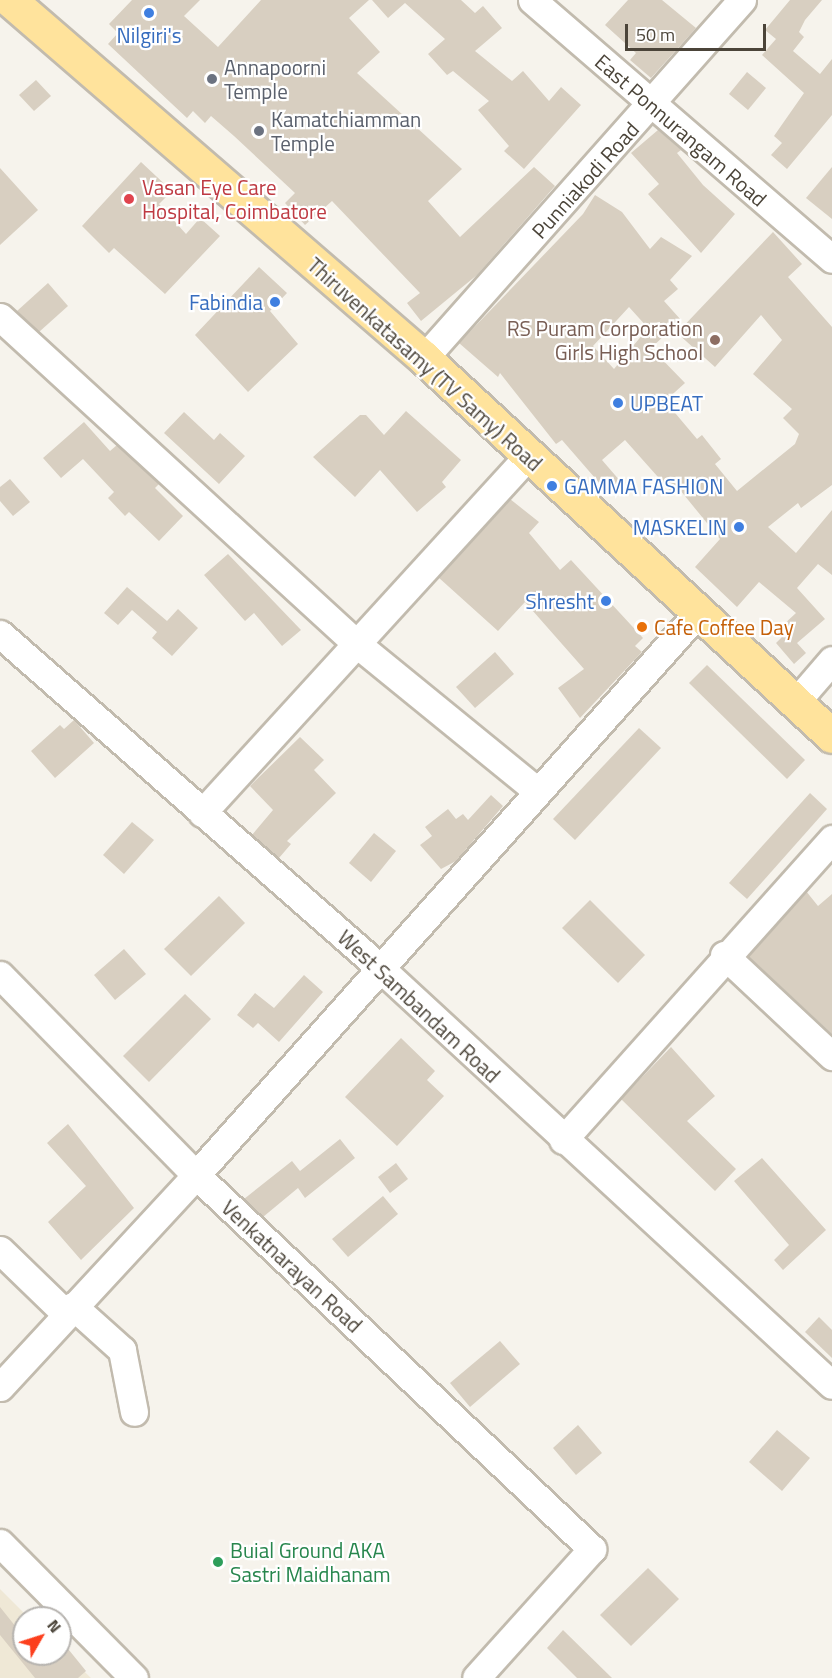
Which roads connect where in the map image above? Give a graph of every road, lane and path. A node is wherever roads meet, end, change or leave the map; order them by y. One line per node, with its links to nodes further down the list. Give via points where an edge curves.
1 (10, 0): 7 (main road, Thiruvenkatasamy (TV Samy) Road)
2 (532, 0): 4 (street, East Ponnurangam Road)
3 (742, 0): 4 (street, Punniakodi Road)
4 (651, 106): 5 (street, East Ponnurangam Road); 7 (street, Punniakodi Road)
5 (832, 259)
6 (0, 316): 11 (street)
7 (424, 358): 8 (main road, Thiruvenkatasamy (TV Samy) Road)
8 (527, 457): 9 (main road, Thiruvenkatasamy (TV Samy) Road); 11 (street)
9 (696, 615): 13 (main road, Thiruvenkatasamy (TV Samy) Road); 15 (street)
10 (0, 634): 16 (street, West Sambandam Road)
11 (357, 644): 15 (street); 16 (street)
12 (832, 660): 13 (street)
13 (794, 704): 14 (main road, Thiruvenkatasamy (TV Samy) Road)
14 (832, 736)
15 (537, 791): 19 (street)
16 (202, 813): 19 (street, West Sambandam Road)
17 (832, 839): 18 (street)
18 (723, 955): 21 (street); 22 (street)
19 (379, 967): 22 (street, West Sambandam Road); 23 (street)
20 (0, 975): 23 (street, Venkatnarayan Road)
21 (832, 1056)
22 (563, 1140): 26 (street, West Sambandam Road)
23 (196, 1175): 25 (street); 31 (street, Venkatnarayan Road, via 592,1549)
24 (0, 1250): 25 (street)
25 (70, 1310): 27 (street); 28 (street, via 122,1350)
26 (832, 1385)
27 (0, 1387)
28 (134, 1412)
29 (0, 1543): 30 (street)
30 (134, 1678)
31 (476, 1678)

